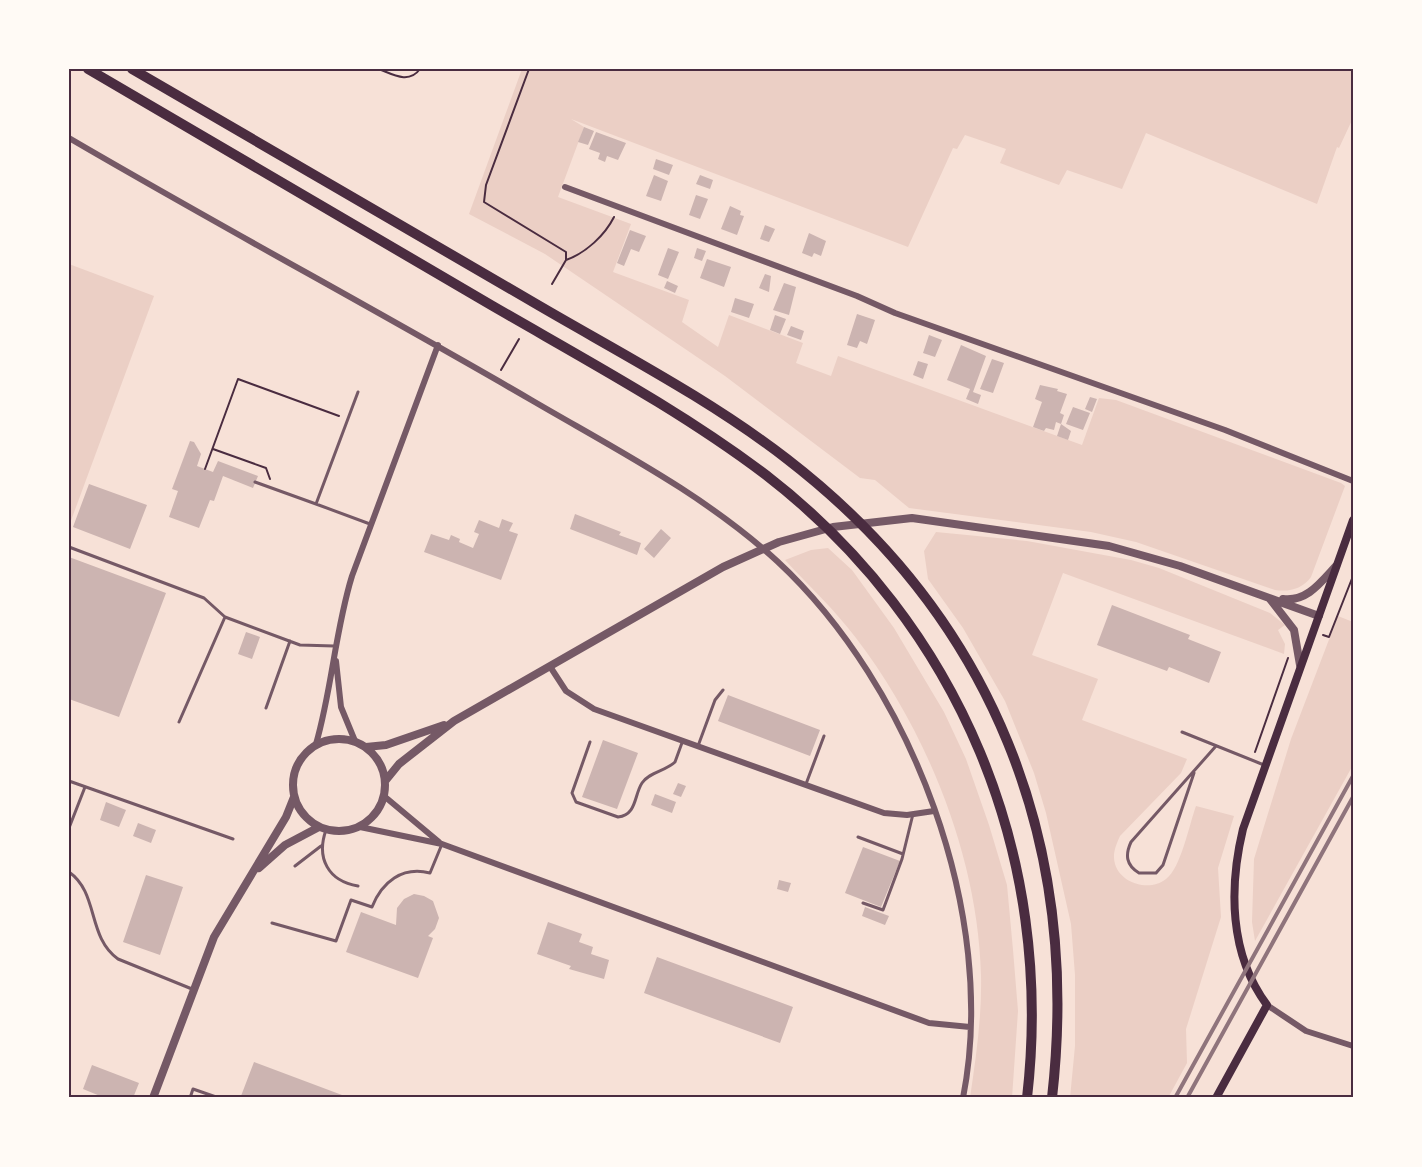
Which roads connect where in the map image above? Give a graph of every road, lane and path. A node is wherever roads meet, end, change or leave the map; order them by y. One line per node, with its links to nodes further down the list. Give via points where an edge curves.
1 (88, 69): 83 (highway, via 674,412 769,478 862,564 900,610 947,681 974,734 998,798 1017,868 1029,947 1033,1023)
2 (132, 69): 84 (highway, via 688,392 793,464 835,498 885,548 940,618 983,686 1024,784 1045,860 1056,942 1058,1014)
3 (379, 69): 4 (path, via 405,78)
4 (420, 69)
5 (529, 69): 9 (path, via 486,185 484,202 563,249)
6 (69, 138): 12 (street)
7 (566, 187): 8 (street)
8 (618, 208): 9 (path, via 610,225 594,242 578,256); 18 (street, via 895,313 1225,430)
9 (566, 260): 10 (path)
10 (552, 284)
11 (519, 339): 13 (path)
12 (438, 345): 23 (street); 59 (street, via 697,499 776,561 827,616 867,668 915,755)
13 (500, 372)
14 (358, 392): 15 (lane)
15 (348, 419): 16 (path, via 238,379); 21 (lane)
16 (213, 448): 17 (path); 20 (path, via 266,468)
17 (205, 469)
18 (1353, 481)
19 (255, 482): 20 (lane)
20 (270, 488): 21 (lane)
21 (316, 504): 23 (lane)
22 (1353, 520): 25 (main road)
23 (371, 524): 32 (street, via 344,602)
24 (69, 547): 29 (lane, via 204,598)
25 (1337, 565): 27 (street, via 1306,595 1292,600); 28 (main road)
26 (1353, 576): 30 (path, via 1329,637)
27 (1269, 598): 28 (street); 35 (street, via 1294,630); 36 (street, via 1109,546 912,519 867,522 805,534 750,553)
28 (1319, 616): 30 (main road)
29 (225, 617): 31 (lane); 40 (lane)
30 (1313, 632): 35 (main road)
31 (290, 641): 32 (lane); 38 (lane)
32 (336, 646): 34 (street)
33 (1290, 650): 50 (path)
34 (335, 654): 44 (street, via 341,707); 46 (street)
35 (1301, 667): 51 (main road)
36 (551, 668): 39 (street); 43 (street, via 566,691 580,702)
37 (723, 690): 47 (lane, via 715,700)
38 (266, 708)
39 (454, 721): 49 (street, via 386,745); 53 (street, via 399,764)
40 (178, 722)
41 (1182, 732): 48 (lane)
42 (824, 736): 55 (lane)
43 (683, 740): 45 (lane, via 675,762 643,781 633,808 618,817 573,798); 47 (street)
44 (355, 741): 46 (street, via 328,740); 49 (street)
45 (590, 742)
46 (316, 744): 58 (street, via 299,761 293,779)
47 (698, 746): 55 (street)
48 (1216, 746): 50 (lane); 52 (lane)
49 (366, 747): 53 (street, via 379,762)
50 (1252, 760): 51 (lane)
51 (1265, 765): 76 (main road, via 1243,829 1233,890 1245,962)
52 (1194, 773): 52 (lane, via 1131,842 1127,857 1139,873 1156,873 1163,865)
53 (386, 780): 57 (street)
54 (69, 781): 56 (lane)
55 (806, 785): 60 (street, via 884,813)
56 (85, 787): 62 (lane); 65 (lane)
57 (384, 796): 61 (street, via 375,814); 66 (street)
58 (294, 797): 63 (street, via 308,819); 71 (street)
59 (934, 811): 60 (street); 77 (street, via 956,881 968,959)
60 (913, 814): 68 (lane)
61 (360, 826): 63 (street, via 350,831); 66 (street)
62 (69, 828)
63 (322, 828): 67 (lane); 71 (street, via 285,845)
64 (858, 837): 68 (lane)
65 (233, 839)
66 (442, 844): 74 (lane, via 430,873 398,875 381,889 372,907 351,900 336,941); 77 (street, via 929,1023)
67 (321, 846): 69 (lane); 72 (lane, via 329,873)
68 (903, 854): 73 (lane, via 883,910)
69 (295, 866)
70 (69, 872): 75 (lane, via 80,880 86,892 95,926 109,953)
71 (251, 876): 75 (street, via 214,937)
72 (358, 886)
73 (863, 903)
74 (272, 923)
75 (194, 990): 79 (street)
76 (1267, 1005): 78 (street, via 1306,1030); 85 (main road)
77 (970, 1028): 82 (street)
78 (1353, 1046)
79 (153, 1098)
80 (190, 1098): 81 (lane, via 193,1089)
81 (219, 1098)
82 (963, 1098)
83 (1027, 1098)
84 (1052, 1098)
85 (1216, 1098)

